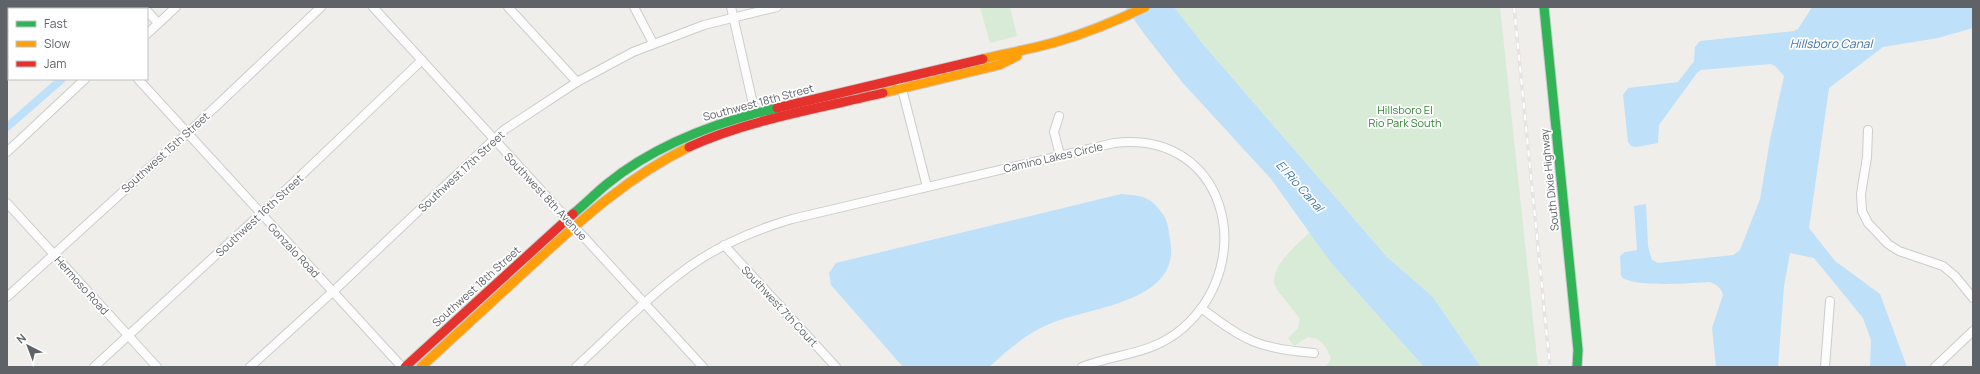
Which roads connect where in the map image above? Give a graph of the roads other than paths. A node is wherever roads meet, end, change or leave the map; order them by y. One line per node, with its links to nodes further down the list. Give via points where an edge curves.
1 (176, 7): 12 (street)
2 (321, 7): 26 (street, Southwest 15th Street)
3 (373, 7): 16 (street, Southwest 8th Avenue)
4 (508, 7): 20 (street)
5 (634, 7): 14 (street)
6 (731, 7): 11 (street)
7 (777, 7): 11 (street, Southwest 17th Street)
8 (1145, 7): 15 (main road, Southwest 18th Street, via 1119,19)
9 (1544, 7): 45 (main road, South Dixie Highway)
10 (148, 12): 12 (street)
11 (733, 17): 14 (street, Southwest 17th Street); 22 (street)
12 (158, 23): 13 (street)
13 (148, 33)
14 (653, 43): 20 (street, Southwest 17th Street)
15 (1029, 50): 17 (main road, Southwest 18th Street); 21 (main road, Southwest 18th Street, via 999,65)
16 (422, 60): 27 (street, Southwest 8th Avenue); 32 (street, Southwest 16th Street)
17 (900, 78): 21 (street); 22 (main road, Southwest 18th Street)
18 (84, 80): 28 (street)
19 (139, 80): 26 (street, Gonzalo Road)
20 (577, 82): 27 (street, Southwest 17th Street)
21 (902, 88): 24 (main road, Southwest 18th Street); 30 (street)
22 (756, 113): 24 (street); 33 (main road, Southwest 18th Street, via 701,130 657,151 608,183)
23 (1059, 116): 29 (street, via 1054,132)
24 (758, 123): 34 (main road, Southwest 18th Street, via 704,140 662,160 615,191)
25 (1868, 130): 39 (street, via 1861,194 1862,211 1868,223 1888,244 1899,251 1943,266)
26 (187, 132): 32 (street, Gonzalo Road); 36 (street, Southwest 15th Street)
27 (494, 139): 33 (street, Southwest 8th Avenue); 37 (street, Southwest 17th Street)
28 (7, 152)
29 (1060, 155): 30 (street, Camino Lakes Circle); 42 (street, Camino Lakes Circle, via 1114,143 1140,142 1176,154 1201,174 1218,201 1225,240 1218,276)
30 (927, 187): 35 (street, Camino Lakes Circle, via 792,219)
31 (7, 203): 36 (street, Hermoso Road)
32 (261, 214): 37 (street, Gonzalo Road); 44 (street, Southwest 16th Street)
33 (568, 218): 34 (street, Southwest 8th Avenue); 51 (main road, Southwest 18th Street)
34 (574, 226): 41 (street, Southwest 8th Avenue); 52 (main road, Southwest 18th Street)
35 (724, 245): 41 (street, Camino Lakes Circle, via 678,274); 55 (street, Southwest 7th Court)
36 (54, 254): 38 (street, Southwest 15th Street); 44 (street, Hermoso Road)
37 (332, 291): 49 (street, Southwest 17th Street); 50 (street, Gonzalo Road)
38 (7, 297)
39 (1973, 298)
40 (1830, 301): 59 (street)
41 (644, 303): 53 (street, Camino Lakes Circle); 54 (street, Southwest 8th Avenue)
42 (1201, 308): 46 (street, via 1234,332 1259,345); 56 (street, Camino Lakes Circle, via 1182,328 1158,344)
43 (1973, 331): 60 (street)
44 (129, 336): 47 (street, Southwest 16th Street); 48 (street, Hermoso Road)
45 (1578, 350): 57 (main road, South Dixie Highway); 58 (main road, South Dixie Highway)
46 (1314, 353)
47 (94, 367)
48 (157, 367)
49 (250, 367)
50 (402, 367)
51 (405, 367)
52 (421, 367)
53 (576, 367)
54 (703, 367)
55 (836, 367)
56 (1082, 367)
57 (1577, 367)
58 (1581, 367)
59 (1824, 367)
60 (1935, 367)

